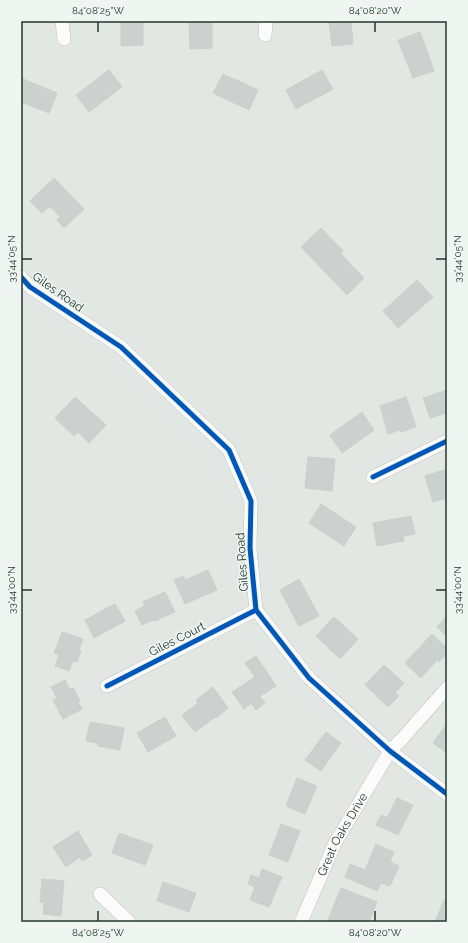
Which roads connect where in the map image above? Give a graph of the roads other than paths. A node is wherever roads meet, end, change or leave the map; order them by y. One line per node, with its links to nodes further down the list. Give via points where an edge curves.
1 (62, 21): 4 (street)
2 (266, 21): 3 (street)
3 (265, 34)
4 (64, 39)
5 (21, 277): 8 (street, Giles Road, via 30,287 121,347 229,450 251,501 250,548)
6 (447, 441): 7 (street)
7 (373, 477)
8 (256, 610): 9 (street, Giles Court); 11 (street, via 309,678)
9 (106, 686)
10 (447, 688): 11 (street, Great Oaks Drive)
11 (390, 751): 12 (street); 15 (street, Great Oaks Drive, via 335,843)
12 (447, 794)
13 (100, 894): 14 (street)
14 (128, 922)
15 (301, 922)

